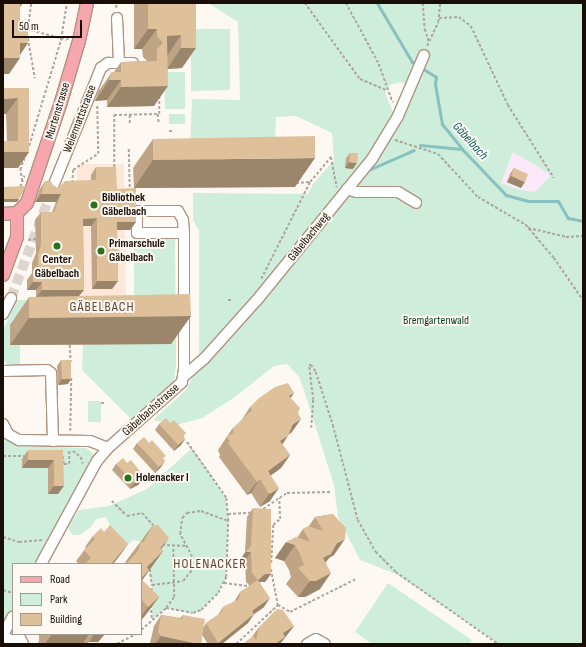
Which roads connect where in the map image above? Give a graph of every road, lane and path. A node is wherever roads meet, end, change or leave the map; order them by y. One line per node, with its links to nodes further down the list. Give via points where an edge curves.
1 (31, 3): 11 (path)
2 (67, 3): 12 (path)
3 (87, 3): 43 (main road, Murtenstrasse, via 79,41 53,130 28,203)
4 (305, 3): 5 (path, via 360,79 388,91 379,64)
5 (346, 3)
6 (423, 3): 13 (path)
7 (440, 3): 9 (path)
8 (117, 18): 15 (street)
9 (439, 18): 13 (path); 32 (path, via 459,17 471,26 508,106)
10 (22, 28): 11 (path)
11 (28, 29): 12 (path); 17 (path)
12 (61, 39): 28 (path)
13 (429, 42): 14 (path)
14 (424, 55): 26 (street, Gäbelbachweg)
15 (119, 62): 16 (street); 37 (street, Weiermattstrasse, via 108,63 98,72)
16 (142, 63)
17 (35, 78)
18 (159, 95): 20 (path)
19 (98, 110): 38 (path, via 98,154 73,170)
20 (158, 114): 21 (path); 23 (path)
21 (130, 115): 22 (path); 30 (path, via 114,116)
22 (130, 124)
23 (158, 124)
24 (170, 131): 25 (path)
25 (173, 131)
26 (388, 137): 39 (street, Gäbelbachweg); 45 (path, via 410,147 438,154 478,197 516,217)
27 (129, 149): 40 (path)
28 (27, 150)
29 (25, 157): 33 (path, via 20,170)
30 (114, 168)
31 (300, 176): 34 (path)
32 (554, 178)
33 (22, 181)
34 (300, 182): 35 (path); 36 (path)
35 (310, 182): 41 (path, via 331,157); 51 (path, via 260,279)
36 (295, 183)
37 (52, 188)
38 (70, 189)
39 (347, 189): 41 (street, Gäbelbachweg); 42 (street, via 356,192 398,192)
40 (130, 194)
41 (340, 199): 51 (street, Gäbelbachweg)
42 (416, 203)
43 (17, 213): 44 (main road); 50 (main road, via 17,237)
44 (3, 214)
45 (528, 228): 47 (path, via 566,237); 55 (path, via 554,258)
46 (184, 233): 46 (street, Gäbelbachstrasse, via 183,220 178,211 137,211 137,233); 61 (street, Gäbelbachstrasse)
47 (583, 236)
48 (36, 239): 49 (path)
49 (21, 240)
50 (3, 275)
51 (269, 285): 61 (street, Gäbelbachweg, via 204,359)
52 (11, 298): 56 (street)
53 (228, 300): 54 (path)
54 (233, 300)
55 (583, 300)
56 (3, 314)
57 (70, 345): 58 (path)
58 (71, 365)
59 (3, 371): 67 (street, via 47,370 51,373)
60 (71, 372): 66 (path)
61 (184, 377): 69 (street, Gäbelbachstrasse, via 178,389)
62 (101, 403): 63 (path)
63 (105, 403)
64 (3, 424): 67 (street, via 8,434 19,440)
65 (311, 428): 110 (path, via 311,365 316,372 333,425 358,520 376,552 396,572)
66 (70, 431)
67 (54, 441): 69 (street, via 90,441)
68 (186, 441): 79 (path, via 223,494)
69 (108, 448): 87 (street, Gäbelbachstrasse, via 88,474)
70 (3, 456): 71 (path)
71 (26, 456)
72 (56, 456): 73 (path, via 64,456 64,464 69,464 68,450 80,456)
73 (84, 467)
74 (331, 492): 75 (path, via 286,494)
75 (279, 498): 77 (path); 96 (path, via 280,519 274,525 271,570)
76 (112, 501): 81 (path, via 127,516 142,513 152,523)
77 (262, 509)
78 (256, 513): 79 (path)
79 (228, 514): 80 (path)
80 (228, 521): 86 (path, via 201,510 187,513 180,526); 90 (path, via 228,564)
81 (155, 531)
82 (3, 537): 83 (path, via 19,542)
83 (47, 540)
84 (158, 543): 85 (path)
85 (173, 546): 86 (path); 91 (path)
86 (186, 546): 91 (path, via 192,557 191,571 183,581)
87 (42, 563)
88 (153, 565): 92 (path, via 150,569)
89 (356, 579): 96 (path, via 296,611 286,611)
90 (224, 583): 93 (path); 97 (path, via 206,606 197,612)
91 (174, 584): 92 (path); 97 (path, via 174,597)
92 (152, 585): 94 (path)
93 (255, 587)
94 (151, 594)
95 (151, 601): 99 (path)
96 (278, 605): 107 (path)
97 (166, 608): 99 (path)
98 (12, 619): 101 (street)
99 (152, 620): 100 (path)
100 (142, 629)
101 (7, 632): 104 (street)
102 (19, 635): 105 (street)
103 (134, 635): 106 (path)
104 (18, 644)
105 (24, 644)
106 (117, 644)
107 (236, 644)
108 (307, 644): 109 (street, via 316,639)
109 (325, 644)
110 (498, 644)

